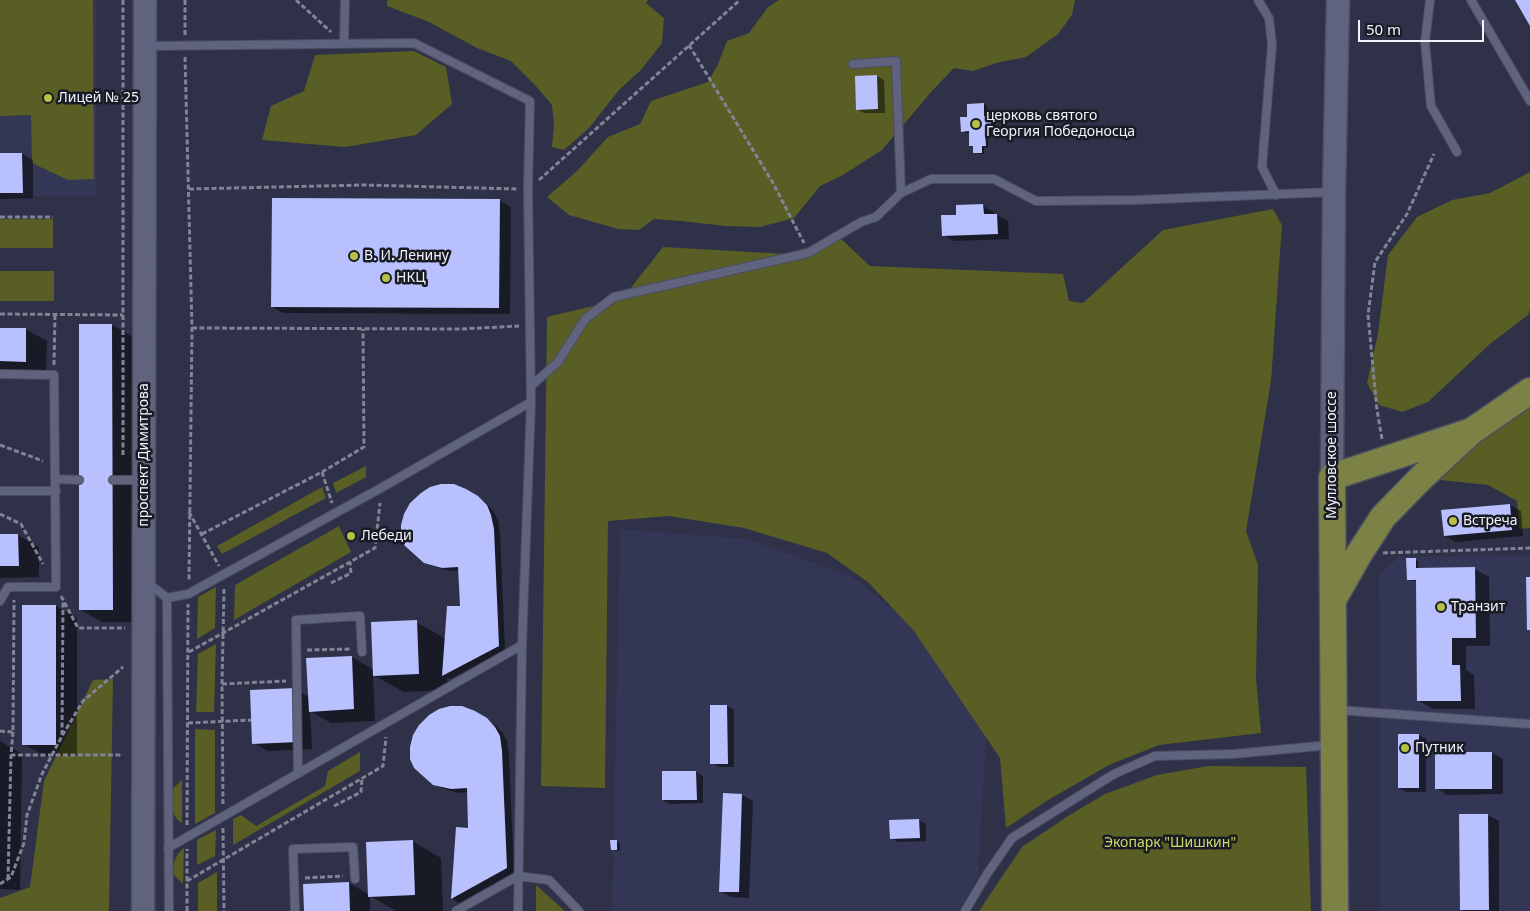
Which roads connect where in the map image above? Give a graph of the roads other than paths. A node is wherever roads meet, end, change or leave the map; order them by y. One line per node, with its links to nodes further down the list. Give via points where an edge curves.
1 (145, 0): 8 (main road, проспект Димитрова)
2 (345, 0): 7 (lane)
3 (1258, 0): 14 (lane, via 1269,18 1272,45 1262,167)
4 (1338, 0): 12 (main road, Мулловское шоссе)
5 (1430, 0): 11 (lane, via 1425,42 1431,106)
6 (1471, 0): 10 (lane)
7 (344, 44): 8 (lane); 16 (lane, via 414,43 530,101)
8 (145, 46): 24 (main road, проспект Димитрова)
9 (853, 64): 13 (lane, via 896,61)
10 (1530, 101)
11 (1457, 152)
12 (1334, 192): 14 (lane); 20 (main road, Мулловское шоссе)
13 (902, 193): 14 (lane, via 931,179 994,179 1036,202); 16 (lane, via 876,217 861,222 808,253 614,297 585,319 558,362)
14 (1276, 195)
15 (0, 374): 21 (lane, via 54,375)
16 (531, 386): 18 (lane)
17 (1530, 391): 19 (highway)
18 (531, 402): 29 (lane, via 188,594); 32 (lane)
19 (1472, 431): 20 (highway); 30 (highway, via 1382,517)
20 (1332, 477): 30 (highway, Мулловское шоссе)
21 (56, 479): 22 (lane); 25 (lane)
22 (79, 480)
23 (113, 480): 24 (lane)
24 (143, 480): 27 (main road, проспект Димитрова)
25 (56, 491): 26 (lane); 28 (lane, via 56,587)
26 (0, 492)
27 (144, 580): 29 (lane); 41 (main road, проспект Димитрова)
28 (8, 587): 31 (lane)
29 (167, 598): 38 (lane)
30 (1334, 599): 34 (highway, Мулловское шоссе)
31 (0, 601)
32 (522, 645): 37 (lane); 39 (lane)
33 (362, 650): 37 (lane, via 360,616 296,620)
34 (1334, 710): 35 (lane); 36 (highway, Мулловское шоссе)
35 (1530, 724)
36 (1334, 745): 47 (lane, via 1233,754 1155,756 1114,774 1012,838); 48 (highway, Мулловское шоссе)
37 (298, 773): 38 (lane)
38 (168, 848): 42 (lane)
39 (518, 876): 44 (lane); 45 (lane); 46 (lane, via 549,880)
40 (355, 877): 43 (lane, via 353,848 293,849)
41 (143, 911)
42 (169, 911)
43 (295, 911)
44 (456, 911)
45 (518, 911)
46 (579, 911)
47 (965, 911)
48 (1335, 911)

